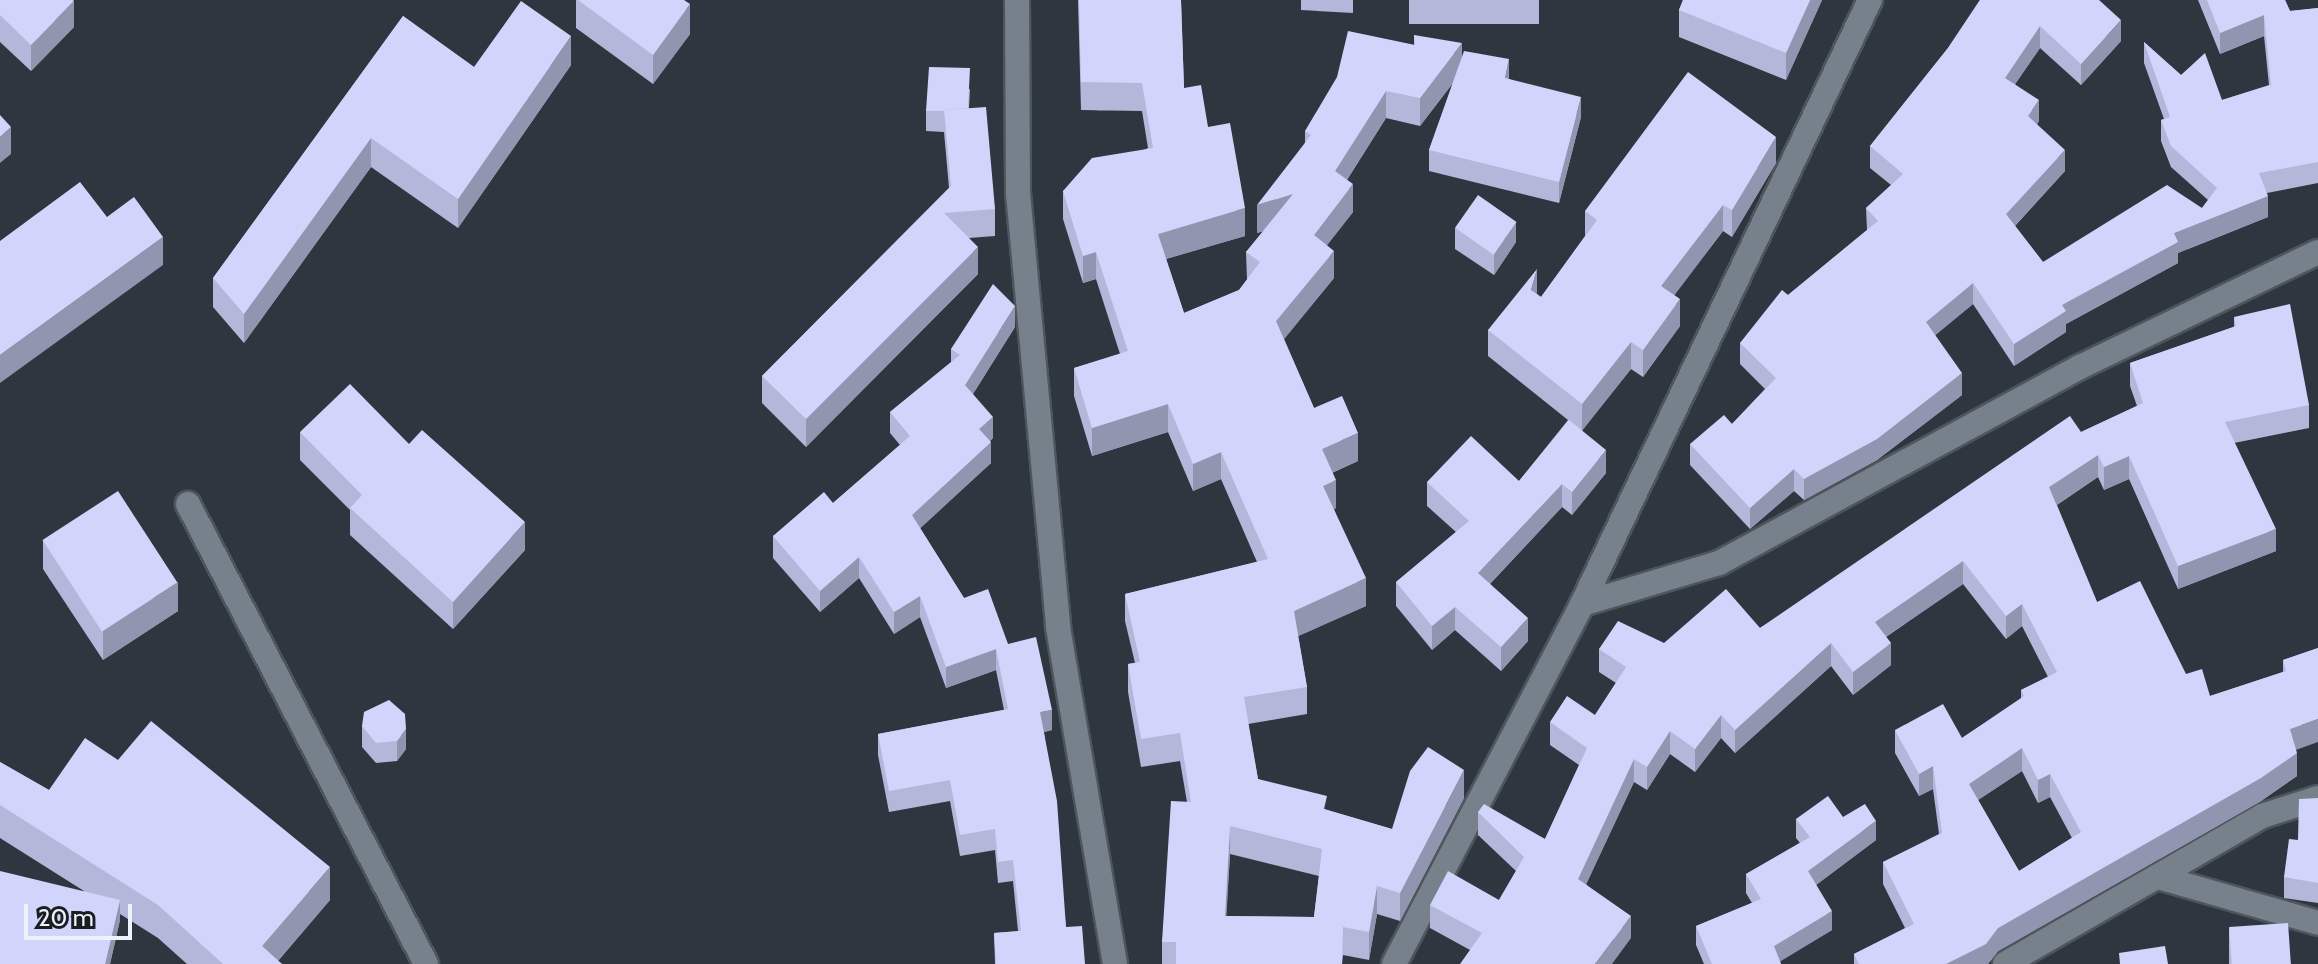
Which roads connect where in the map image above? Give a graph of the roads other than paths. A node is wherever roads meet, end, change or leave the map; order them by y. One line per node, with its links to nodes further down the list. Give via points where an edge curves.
1 (1017, 0): 10 (street, via 1018,193 1058,627)
2 (1870, 0): 5 (street)
3 (2318, 252): 5 (street, via 2080,367 1719,563)
4 (188, 504): 9 (street)
5 (1582, 604): 11 (street)
6 (2318, 798): 7 (street, via 2262,816)
7 (2158, 877): 8 (street); 12 (street)
8 (2318, 923)
9 (426, 964)
10 (1115, 964)
11 (1394, 964)
12 (2005, 964)

